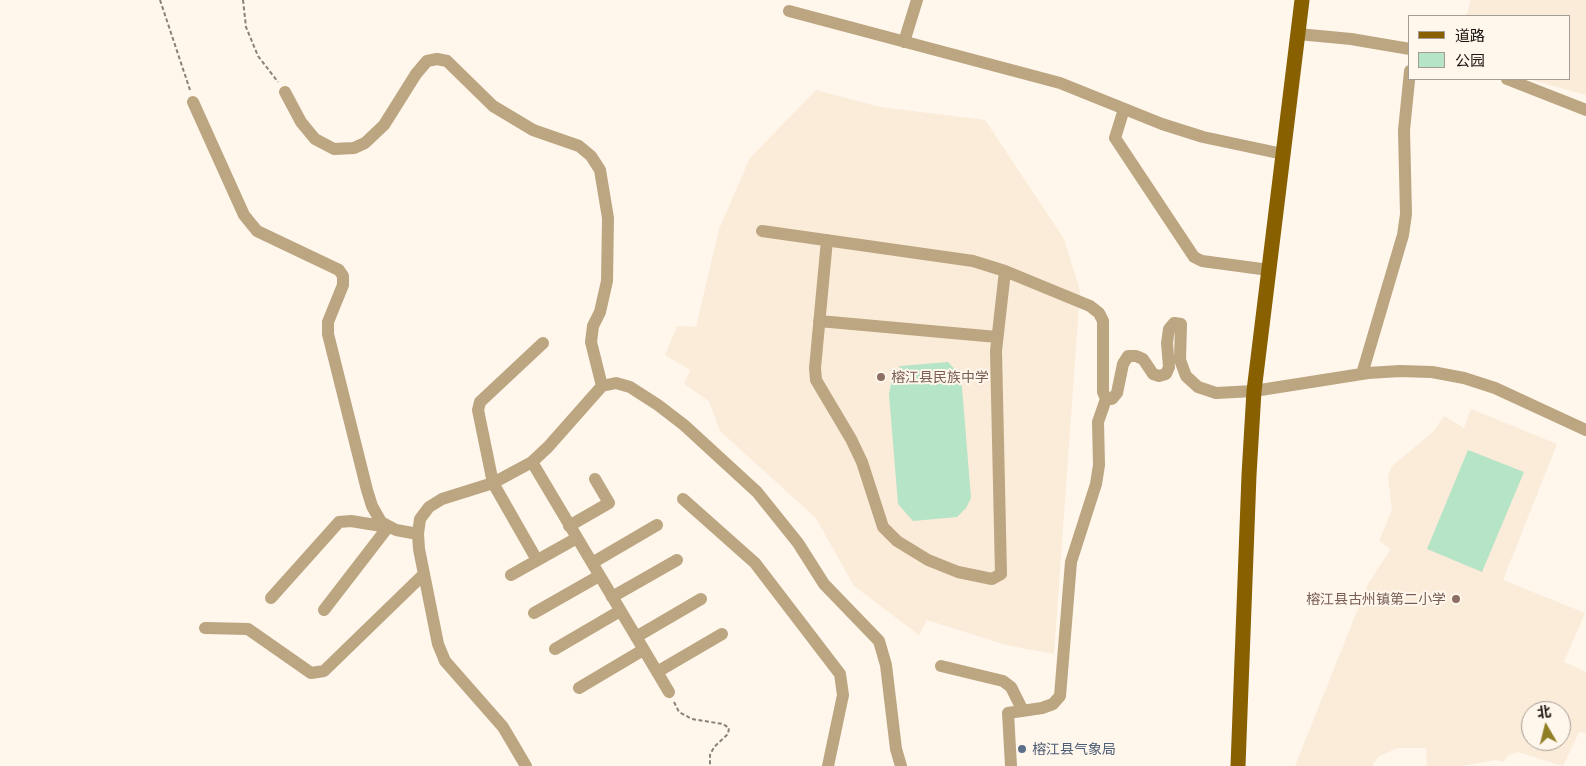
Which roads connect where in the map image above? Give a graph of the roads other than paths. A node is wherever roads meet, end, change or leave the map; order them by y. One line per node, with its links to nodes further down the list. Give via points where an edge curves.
1 (917, 0): 5 (street)
2 (1302, 0): 4 (main road)
3 (789, 11): 5 (street)
4 (1298, 34): 6 (street); 13 (main road)
5 (904, 42): 11 (street, via 1060,83)
6 (1408, 49)
7 (1409, 80): 21 (street, via 1404,130 1406,214 1403,235)
8 (1510, 80): 12 (street)
9 (285, 92): 22 (street, via 301,122 315,138 334,149 354,148 365,143 384,125 427,61 447,61 500,110 533,130 579,146 592,156 600,170 608,218 607,281 591,342)
10 (193, 102): 32 (street, via 244,215 257,231 339,270 343,276 343,285 328,322 328,334 367,490 376,514)
11 (1124, 109): 13 (street, via 1203,137); 16 (street, via 1115,138 1194,257 1202,261)
12 (1586, 110)
13 (1283, 154): 16 (main road)
14 (762, 231): 15 (street)
15 (827, 240): 17 (street, via 949,257); 18 (street)
16 (1268, 270): 23 (main road)
17 (1005, 271): 19 (street); 24 (street, via 1090,306 1099,313 1103,321 1103,392)
18 (819, 321): 19 (street); 19 (street, via 816,380 862,462 883,527 897,541 928,560 958,572 992,579 1000,574)
19 (997, 337)
20 (543, 343): 28 (street, via 480,402 478,410)
21 (1362, 374): 23 (street); 25 (street, via 1400,370 1464,378 1495,388)
22 (602, 386): 26 (street); 59 (street, via 616,383 658,405 733,469 778,516 824,584 879,641 886,666)
23 (1254, 391): 24 (street, via 1216,393 1198,387 1186,376 1180,360 1181,324 1174,323 1169,329 1169,367 1166,374 1153,374 1143,359 1128,356 1123,364 1117,393 1112,399); 61 (main road)
24 (1106, 399): 56 (street, via 1098,422 1098,474 1071,562 1060,696 1053,704)
25 (1586, 430)
26 (532, 462): 28 (street); 31 (street)
27 (595, 479): 31 (street, via 609,502)
28 (493, 483): 33 (street, via 442,499 429,507 420,519); 35 (street)
29 (683, 499): 58 (street, via 755,563 840,674 843,695)
30 (657, 525): 37 (street)
31 (569, 526): 34 (street)
32 (388, 527): 33 (street); 41 (street, via 339,522); 44 (street)
33 (418, 534): 38 (street)
34 (576, 538): 35 (street); 37 (street)
35 (537, 560): 39 (street)
36 (677, 560): 42 (street)
37 (592, 563): 40 (street)
38 (424, 574): 47 (street, via 324,670 310,673 248,629); 57 (street, via 438,644 445,661 503,727)
39 (512, 575)
40 (599, 576): 42 (street); 46 (street)
41 (271, 598)
42 (612, 598): 45 (street)
43 (701, 599): 49 (street)
44 (324, 610)
45 (620, 611): 49 (street); 50 (street)
46 (534, 613)
47 (205, 628)
48 (722, 634): 53 (street)
49 (636, 637): 51 (street)
50 (555, 649)
51 (644, 650): 53 (street); 54 (street)
52 (941, 666): 56 (street, via 1003,681 1011,687)
53 (657, 672): 55 (street)
54 (578, 688)
55 (669, 692)
56 (1023, 711): 60 (street, via 1008,713)
57 (526, 766)
58 (828, 766)
59 (901, 766)
60 (1012, 766)
61 (1238, 766)

